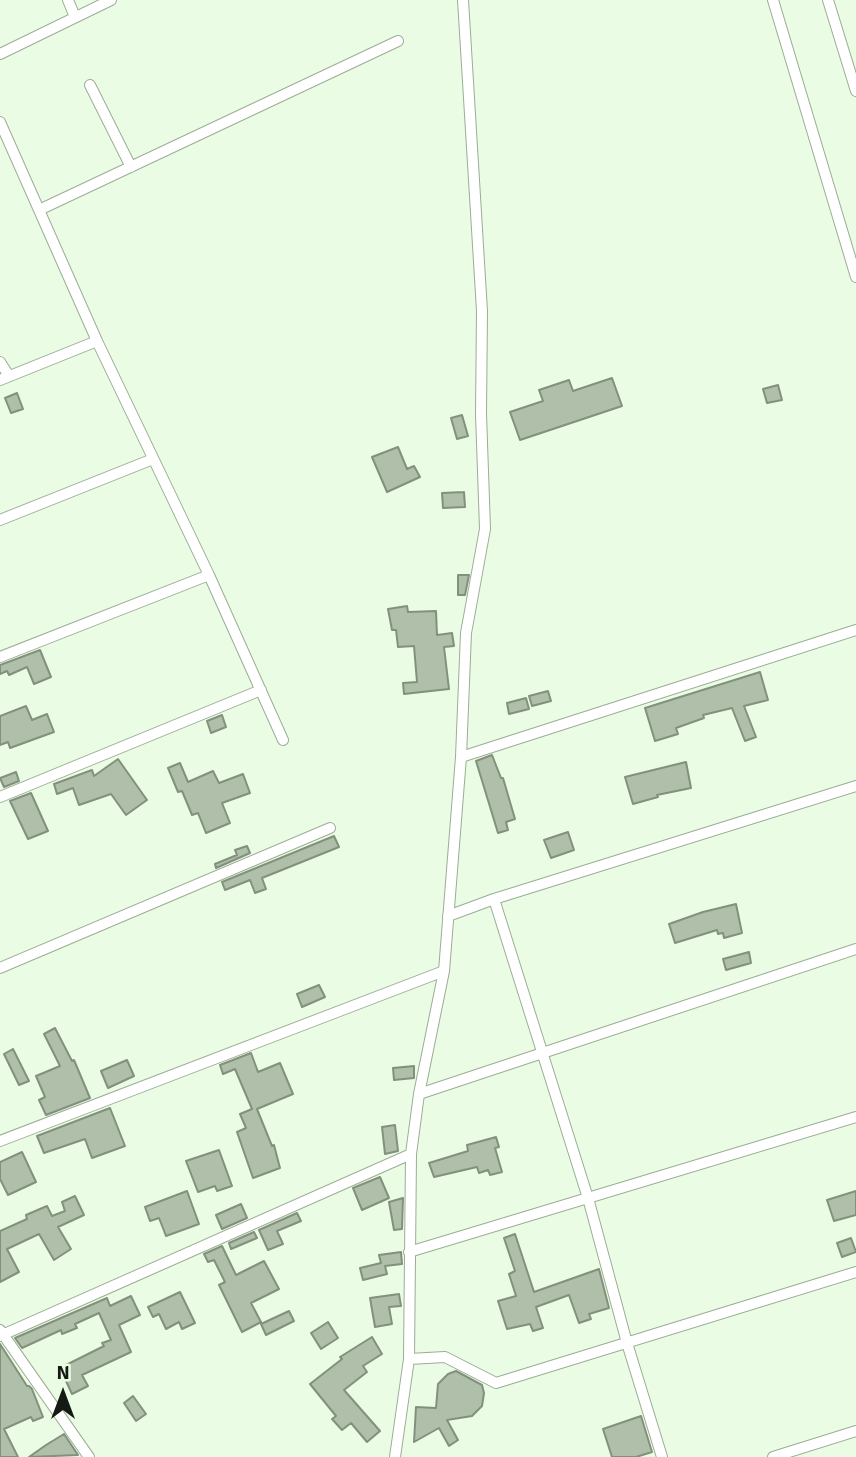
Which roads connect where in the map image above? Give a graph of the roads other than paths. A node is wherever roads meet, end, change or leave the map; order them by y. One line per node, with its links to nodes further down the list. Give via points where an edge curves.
1 (68, 0): 6 (street)
2 (111, 0): 6 (street)
3 (463, 0): 25 (street, via 482,311 485,529 466,633)
4 (773, 0): 14 (street)
5 (828, 0): 10 (street)
6 (75, 17): 8 (street)
7 (398, 41): 12 (street)
8 (0, 54)
9 (90, 85): 12 (street)
10 (856, 91)
11 (0, 122): 13 (street)
12 (131, 167): 13 (street)
13 (39, 210): 15 (street)
14 (856, 277)
15 (97, 341): 17 (street); 18 (street)
16 (0, 362): 17 (street)
17 (4, 378)
18 (153, 459): 19 (street); 20 (street)
19 (0, 520)
20 (209, 575): 22 (street); 23 (street)
21 (856, 630): 25 (street)
22 (0, 657)
23 (261, 690): 24 (street); 27 (street)
24 (283, 740)
25 (461, 757): 30 (street)
26 (856, 786): 29 (street)
27 (0, 797)
28 (330, 828): 32 (street)
29 (494, 899): 30 (street); 34 (street)
30 (448, 916): 33 (street)
31 (856, 950): 34 (street)
32 (0, 968)
33 (444, 971): 35 (street); 37 (street)
34 (543, 1054): 35 (street); 39 (street)
35 (419, 1094): 38 (street)
36 (856, 1117): 39 (street)
37 (0, 1141)
38 (411, 1154): 40 (street); 42 (street)
39 (588, 1198): 40 (street); 43 (street)
40 (410, 1252): 44 (street)
41 (856, 1272): 43 (street)
42 (1, 1334): 46 (street)
43 (627, 1343): 44 (street, via 496,1383 445,1356); 48 (street)
44 (409, 1359): 47 (street)
45 (856, 1432): 49 (street)
46 (89, 1457)
47 (395, 1457)
48 (662, 1457)
49 (773, 1457)

